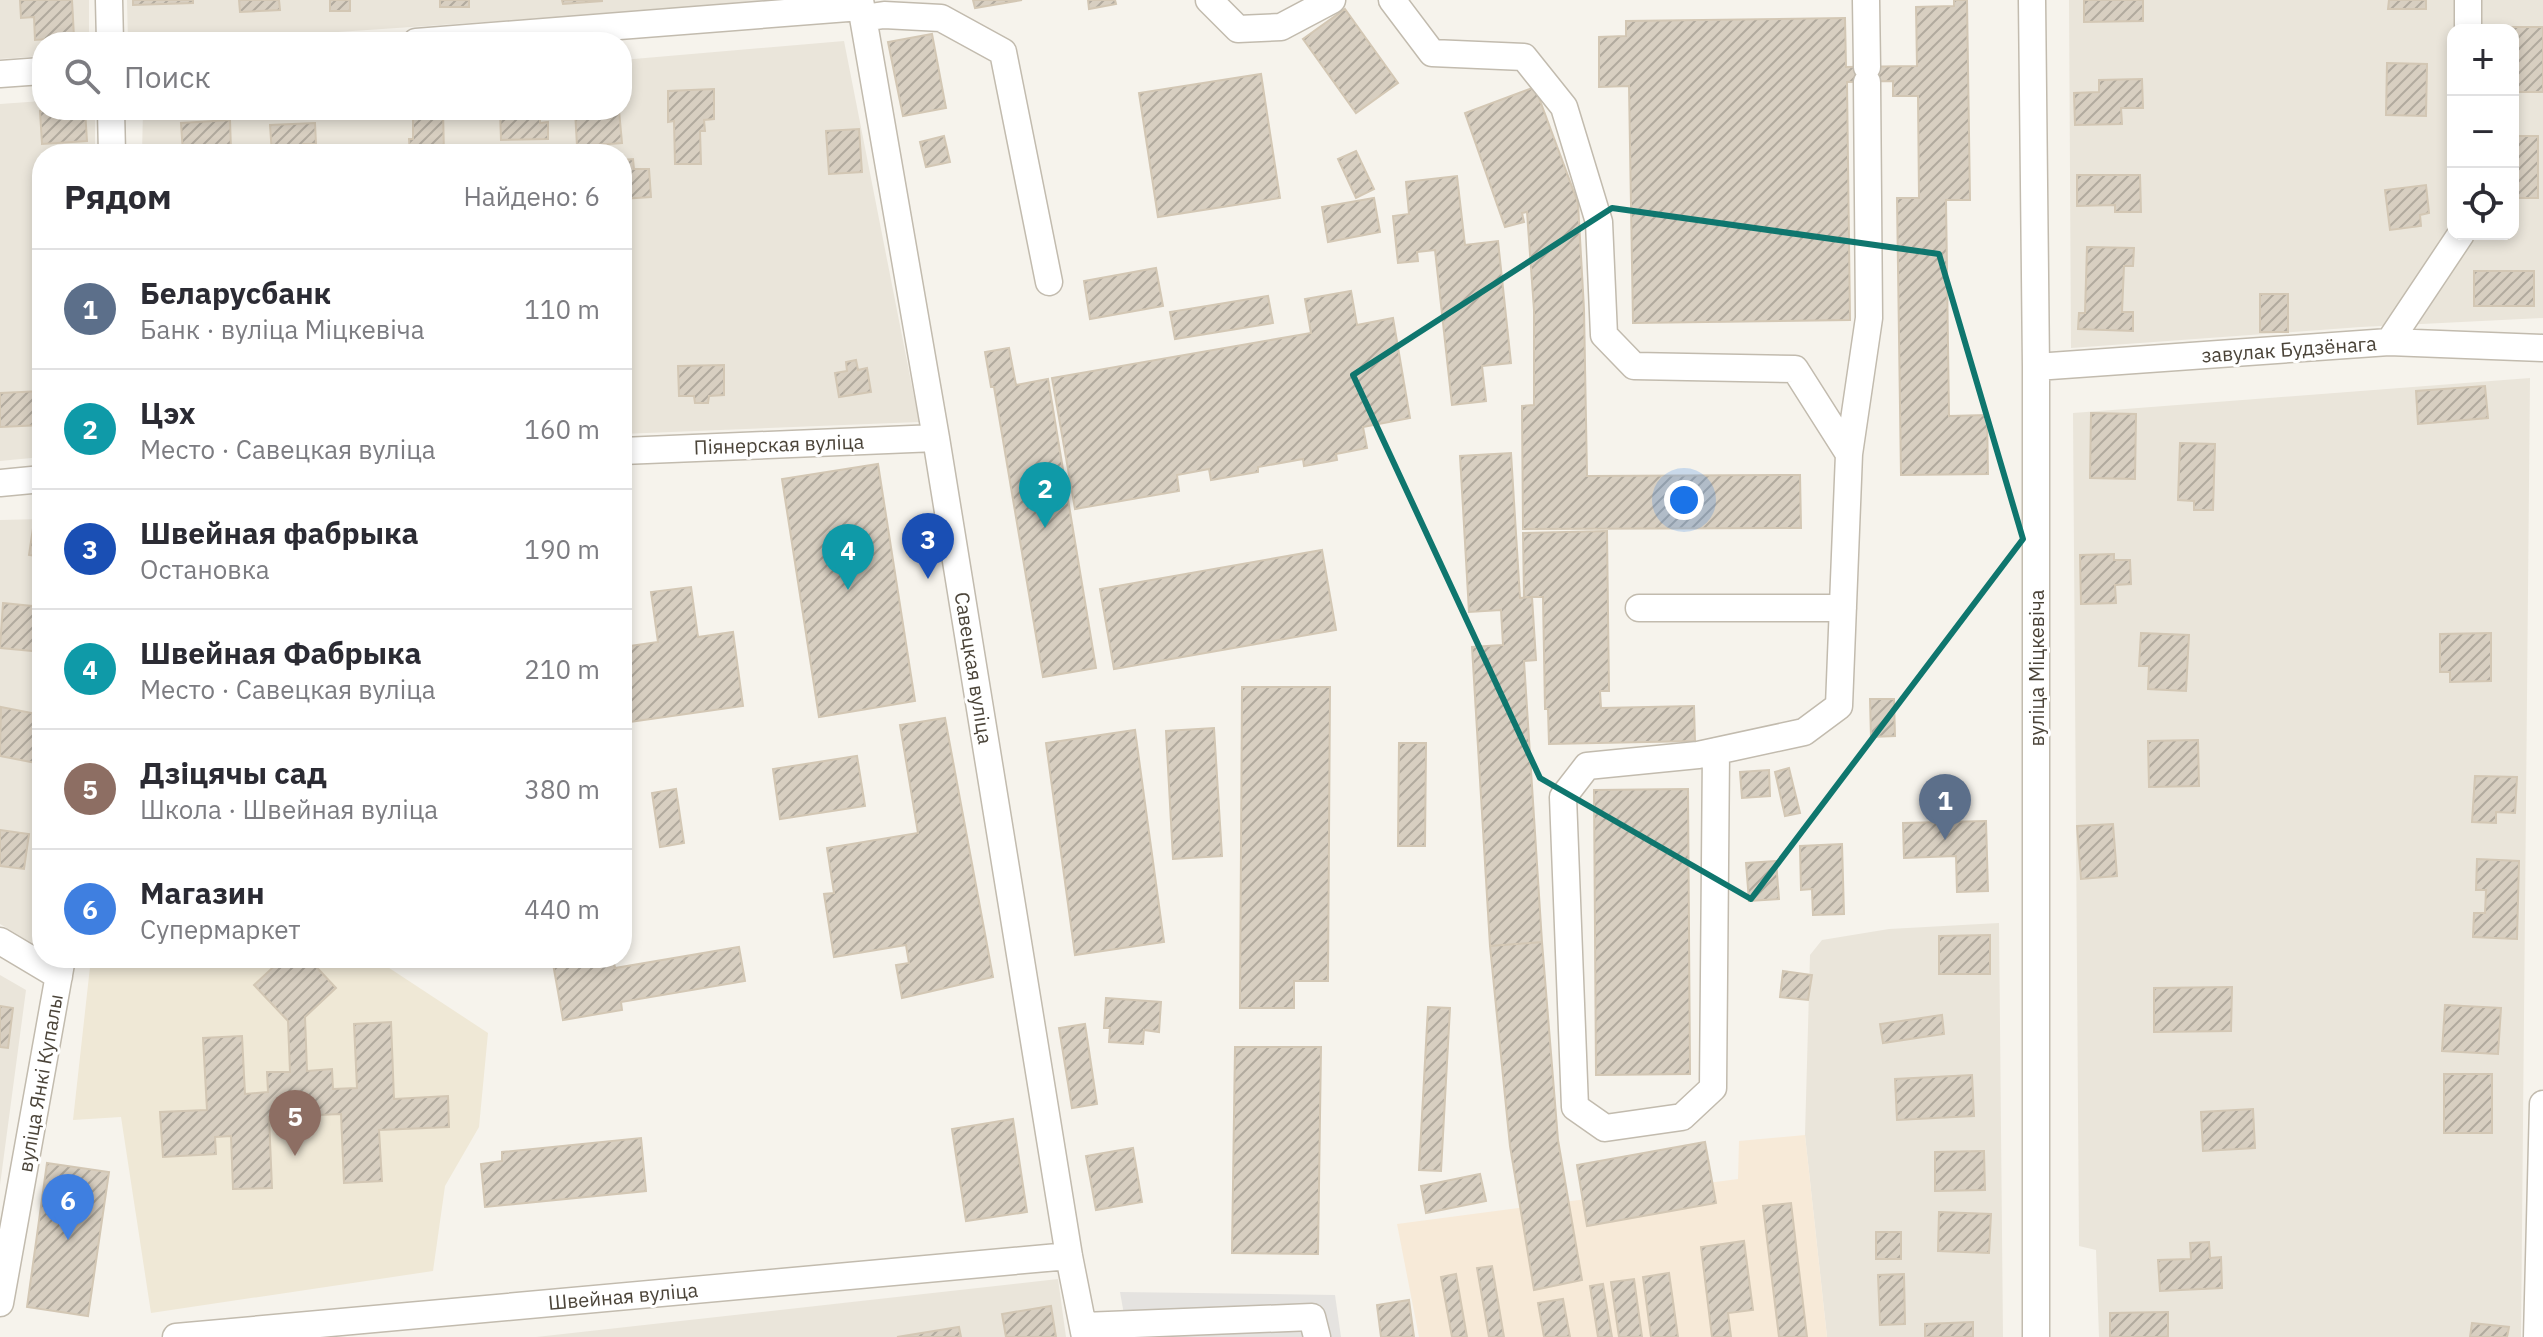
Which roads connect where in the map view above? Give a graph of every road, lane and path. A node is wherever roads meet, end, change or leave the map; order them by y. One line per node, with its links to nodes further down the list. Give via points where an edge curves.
1 (109, 0): 10 (street)
2 (1209, 0): 3 (street, via 1238,29 1281,27)
3 (1332, 0)
4 (1392, 0): 23 (street, via 1432,53 1524,57 1564,107 1599,222 1604,335 1634,366 1795,369)
5 (1866, 0): 23 (street, via 1869,318)
6 (2032, 0): 20 (street, вуліца Міцкевіча)
7 (2468, 0): 9 (street)
8 (861, 8): 11 (street); 17 (street, via 884,15 941,18 1003,52); 21 (street, Савецкая вуліца)
9 (2468, 24)
10 (110, 32)
11 (547, 32)
12 (32, 72): 13 (street)
13 (0, 74)
14 (111, 120): 15 (street)
15 (112, 144)
16 (2457, 240): 18 (street)
17 (1049, 282)
18 (2389, 342): 19 (street, завулак Будзёнага); 20 (street, завулак Будзёнага)
19 (2543, 348)
20 (2036, 367): 39 (street, вуліца Міцкевіча)
21 (936, 438): 22 (street, Піянерская вуліца); 33 (street, Савецкая вуліца)
22 (632, 451)
23 (1849, 454): 27 (street)
24 (32, 480): 25 (street)
25 (0, 483)
26 (1639, 608): 27 (street)
27 (1843, 608): 28 (street, via 1839,706 1804,732)
28 (1716, 751): 28 (street, via 1587,766 1563,797 1575,1107 1605,1128 1682,1117 1713,1088)
29 (0, 941): 30 (street)
30 (32, 955)
31 (60, 968): 34 (street, вуліца Янкі Купалы)
32 (2543, 1104): 40 (street)
33 (1069, 1256): 36 (street, Савецкая вуліца); 37 (street, Швейная вуліца)
34 (0, 1303)
35 (1177, 1330): 36 (street); 38 (street, via 1312,1317)
36 (1084, 1331)
37 (176, 1337)
38 (1317, 1337)
39 (2036, 1337)
40 (2537, 1337)

